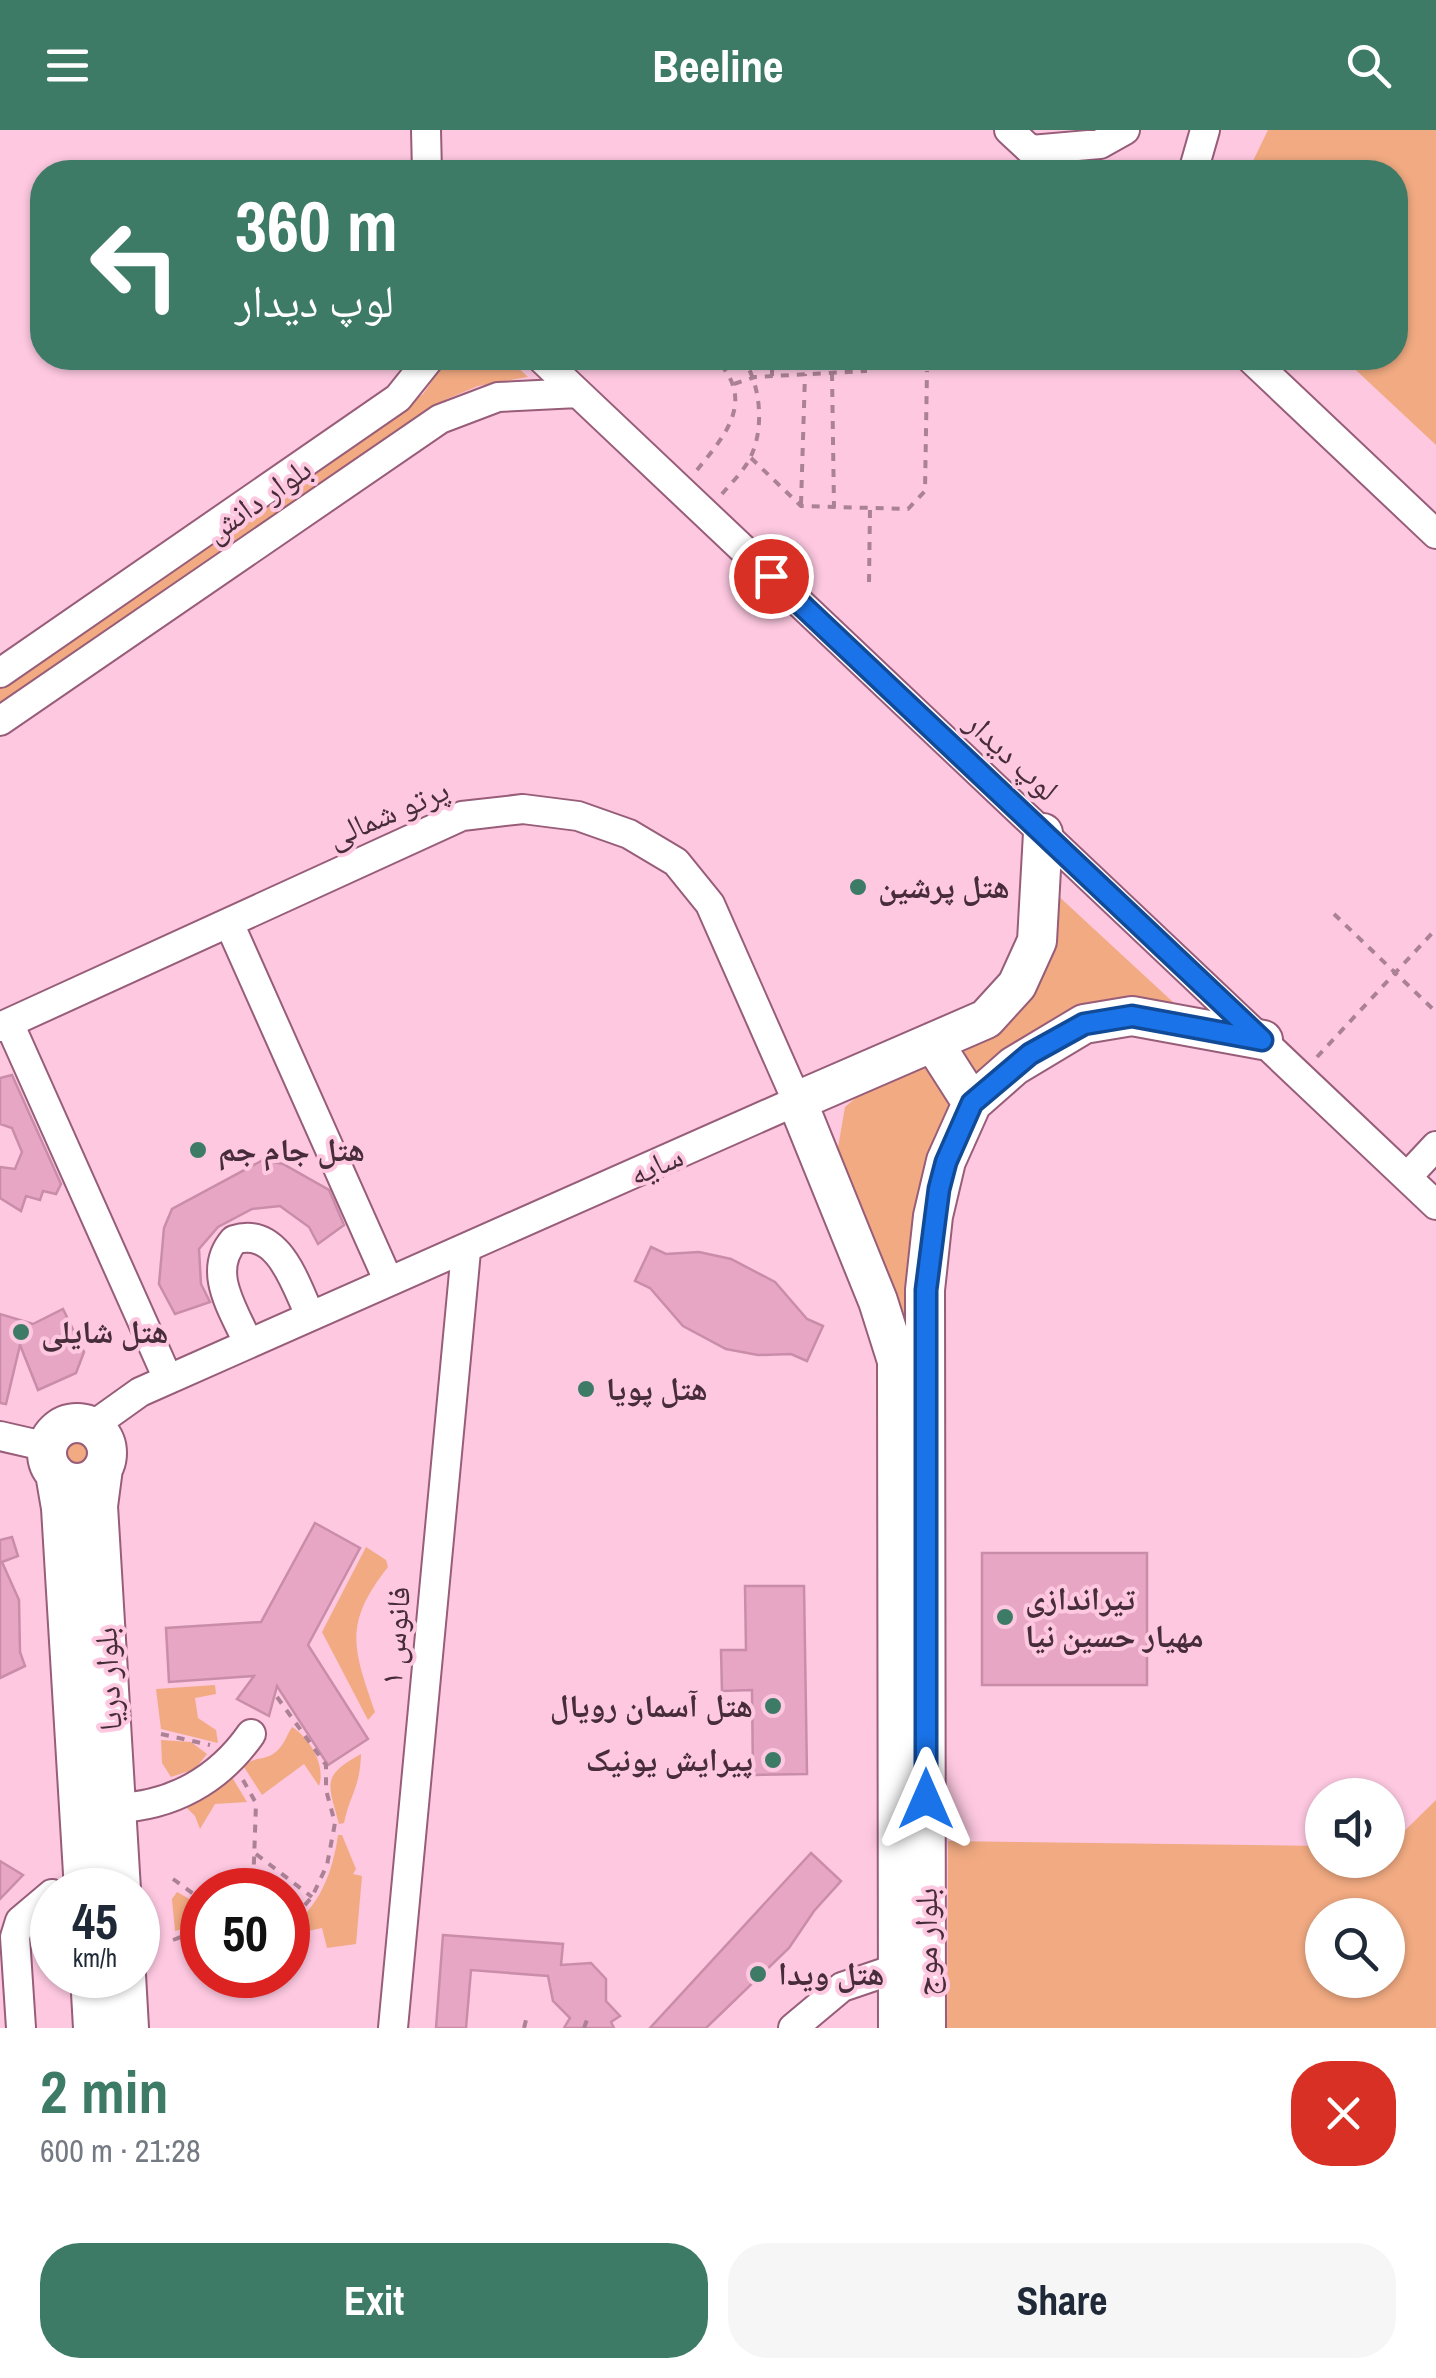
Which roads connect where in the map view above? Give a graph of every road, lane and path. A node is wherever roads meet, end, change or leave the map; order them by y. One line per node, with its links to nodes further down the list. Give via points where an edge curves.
1 (426, 130): 6 (street)
2 (1009, 130): 5 (street)
3 (1126, 130): 5 (street, via 1100,144)
4 (1206, 130): 8 (street)
5 (1031, 150): 7 (street)
6 (427, 160)
7 (1041, 160)
8 (1197, 160)
9 (420, 370): 33 (street, بلوار دانش, via 398,398)
10 (553, 370): 24 (street, لوپ دیدار)
11 (724, 370): 23 (path)
12 (751, 370): 21 (path)
13 (755, 370): 21 (path)
14 (772, 370): 22 (path)
15 (1263, 370): 31 (street)
16 (867, 371): 18 (path)
17 (927, 371): 30 (path, via 925,491 908,509)
18 (847, 372): 19 (path)
19 (832, 373): 20 (path); 29 (path)
20 (805, 374): 22 (path); 28 (path)
21 (755, 376): 22 (path); 23 (path); 25 (path)
22 (772, 376)
23 (734, 384): 26 (path, via 734,416)
24 (578, 393): 34 (street, بلوار دانش, via 498,396 440,419); 35 (street, لوپ دیدار)
25 (751, 458): 27 (path); 28 (path)
26 (696, 470)
27 (722, 494)
28 (801, 506): 29 (path)
29 (834, 507): 30 (path)
30 (870, 508): 32 (path)
31 (1436, 534)
32 (870, 582)
33 (0, 673)
34 (0, 721)
35 (1043, 833): 42 (street, لوپ دیدار); 43 (main road, سایه, via 1037,941 1017,985 986,1019)
36 (1334, 914): 39 (path)
37 (228, 923): 41 (street, پرتو شمالی); 45 (street, پرتو شمالی, via 462,816 522,809 578,816 629,834 676,862 710,904); 51 (street)
38 (1436, 929): 39 (path)
39 (1395, 973): 40 (path); 44 (path)
40 (1436, 1012)
41 (5, 1025): 54 (street)
42 (1262, 1040): 46 (main road, بلوار موج, via 1132,1016 1084,1024 1036,1050); 48 (street, لوپ دیدار)
43 (933, 1042): 45 (main road, سایه); 46 (main road)
44 (1318, 1058)
45 (797, 1101): 50 (street, سایه); 59 (main road, بلوار موج, via 897,1361)
46 (972, 1103): 59 (main road, بلوار موج, via 932,1216)
47 (1436, 1146): 48 (street)
48 (1407, 1177): 49 (street, لوپ دیدار)
49 (1436, 1204)
50 (466, 1250): 51 (street, سایه); 84 (street, فانوس ۱)
51 (388, 1280): 52 (street, سایه)
52 (310, 1315): 53 (street, سایه); 53 (street, via 273,1248 258,1238 234,1240 220,1261 221,1278)
53 (248, 1342): 54 (street, سایه)
54 (168, 1379): 55 (street, سایه)
55 (92, 1428): 57 (main road, via 64,1426); 58 (main road, via 106,1450)
56 (0, 1436): 57 (street)
57 (51, 1460): 58 (main road, via 70,1482 89,1480); 66 (main road, بلوار دریا, via 61,1508)
58 (102, 1468): 64 (main road, بلوار دریا, via 98,1506)
59 (913, 1532): 76 (main road, بلوار موج); 89 (main road, بلوار موج)
60 (277, 1697): 71 (path, via 326,1766 334,1839)
61 (162, 1734): 63 (path, via 196,1739)
62 (252, 1734): 63 (street)
63 (232, 1761): 64 (street, via 200,1784 148,1806); 65 (path, via 256,1803)
64 (116, 1808): 67 (main road, بلوار دریا)
65 (256, 1854): 68 (path); 71 (path)
66 (70, 1868)
67 (120, 1868)
68 (254, 1868)
69 (174, 1880): 70 (path)
70 (180, 1884)
71 (312, 1897): 72 (path)
72 (310, 1899)
73 (30, 1914): 81 (street, via 16,1937)
74 (180, 1937): 75 (path)
75 (173, 1940)
76 (898, 1968): 87 (street, via 842,1986); 88 (main road, بلوار موج)
77 (91, 1998): 82 (main road)
78 (127, 1998): 83 (main road)
79 (588, 2017): 86 (path)
80 (526, 2020): 85 (path)
81 (21, 2028)
82 (93, 2028)
83 (129, 2028)
84 (393, 2028)
85 (524, 2028)
86 (584, 2028)
87 (793, 2028)
88 (898, 2028)
89 (926, 2028)

